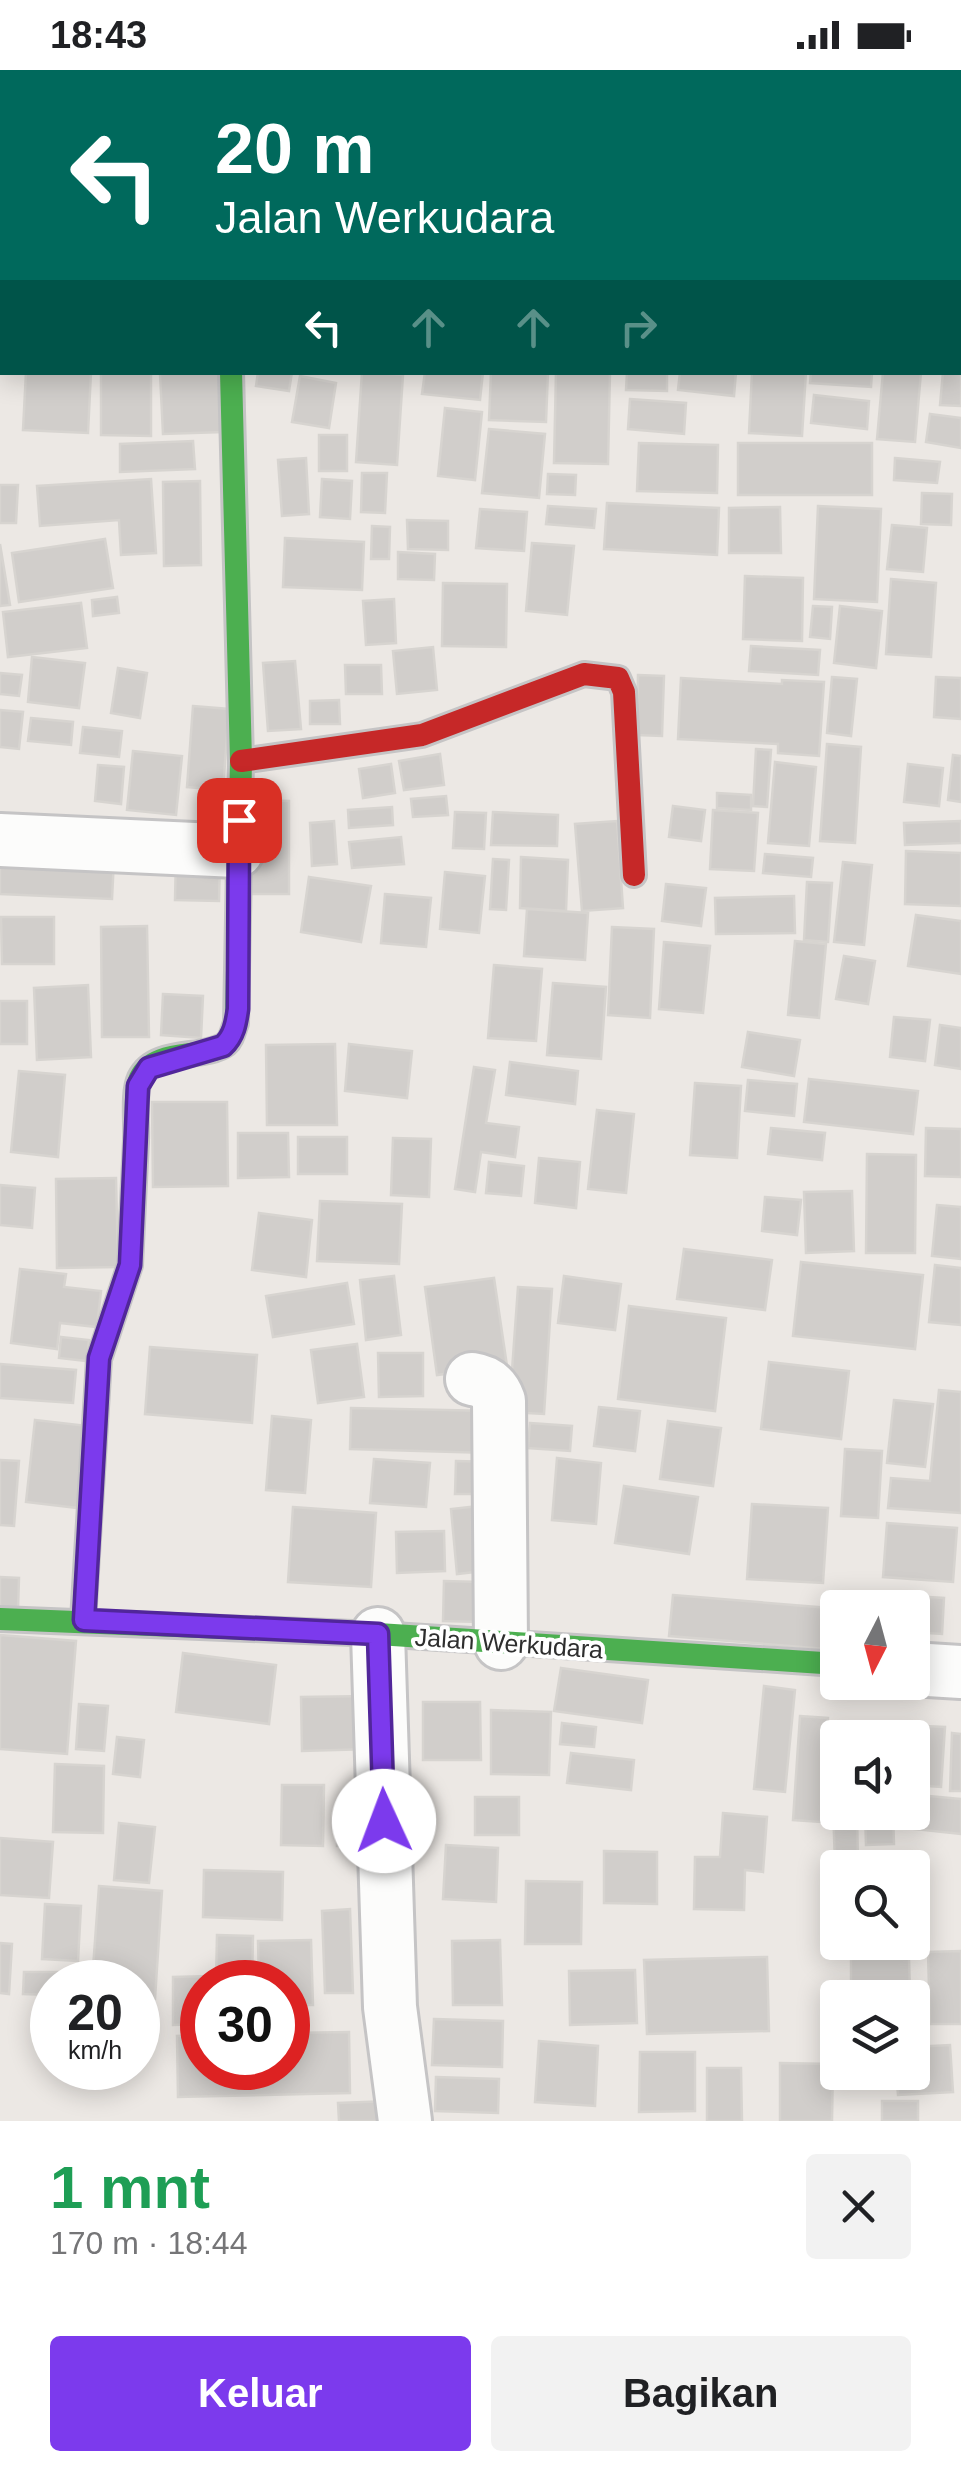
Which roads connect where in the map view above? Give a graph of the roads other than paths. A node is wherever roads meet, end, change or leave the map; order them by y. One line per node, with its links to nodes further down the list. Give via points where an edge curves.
1 (231, 375): 2 (street)
2 (242, 760): 4 (street); 5 (street, via 422,735 584,674 608,674 624,692)
3 (0, 840): 4 (street)
4 (238, 851): 8 (street, via 238,1009 230,1040 149,1068 138,1086 130,1265 99,1358)
5 (634, 875)
6 (472, 1379): 10 (street, via 484,1381 500,1400)
7 (0, 1619): 8 (street, Jalan Werkudara)
8 (84, 1620): 9 (street, Jalan Werkudara)
9 (378, 1634): 10 (street, Jalan Werkudara); 14 (street, via 390,2008)
10 (501, 1644): 11 (street, Jalan Werkudara)
11 (820, 1663)
12 (930, 1670): 13 (street)
13 (961, 1672)
14 (405, 2121)

